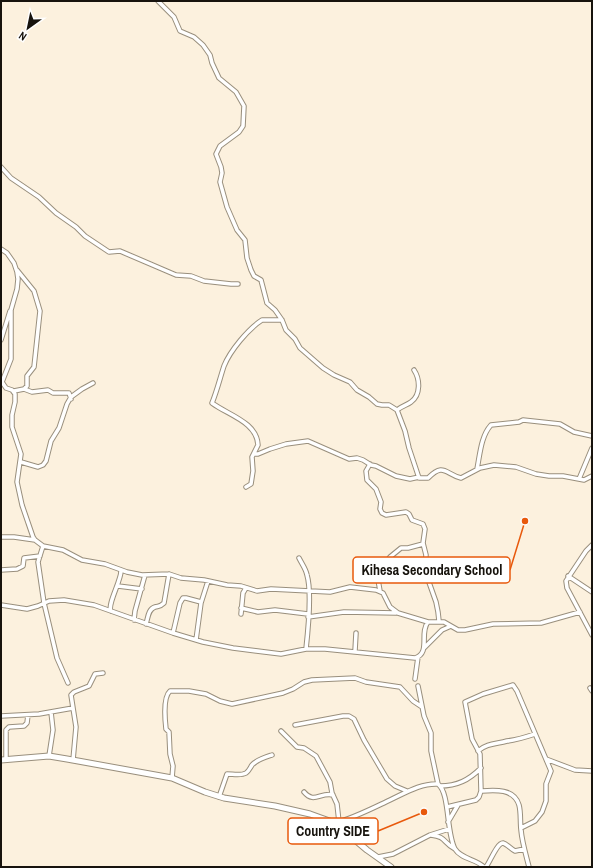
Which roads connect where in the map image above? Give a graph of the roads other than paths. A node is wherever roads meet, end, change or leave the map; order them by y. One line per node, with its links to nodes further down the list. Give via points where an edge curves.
1 (158, 1): 7 (street, via 174,17 180,31 194,37 203,45 218,78 236,92 244,106 243,126 217,149 222,173 220,182 233,222 245,240 251,270 254,276 261,280 267,303)
2 (1, 167): 5 (street, via 11,178 109,252 120,251 176,275)
3 (1, 249): 4 (street, via 9,256)
4 (16, 269): 6 (street, via 18,284); 12 (street, via 34,291 40,312 34,367 27,376 28,384)
5 (238, 284)
6 (10, 310): 8 (street); 11 (street, via 11,359 2,382)
7 (282, 320): 16 (street, via 286,330 300,348 324,368 350,382 376,404 389,405); 19 (street, via 262,320 243,337 224,366 212,402 253,430 258,443)
8 (1, 340)
9 (414, 370): 16 (street, via 418,378 416,396 413,401)
10 (93, 384): 15 (street)
11 (6, 388): 13 (street); 14 (street)
12 (24, 389): 14 (street); 15 (street, via 32,392 48,390 70,393)
13 (1, 391)
14 (14, 391): 20 (street, via 16,397 12,427 20,450)
15 (71, 398): 20 (street, via 65,407 43,465 38,467)
16 (397, 410): 24 (street)
17 (592, 436): 22 (street, via 574,432 560,424 533,421 491,425 485,434)
18 (592, 448): 25 (street)
19 (254, 454): 21 (street, via 286,444 308,441 349,459 357,458); 26 (street, via 251,484)
20 (21, 462): 28 (street, via 17,482)
21 (370, 464): 24 (street, via 396,476 410,479); 29 (street, via 366,471 368,480 376,489 381,511 386,515 406,512 412,520 423,524)
22 (477, 469): 24 (street, via 461,478 445,470 436,470 428,478); 25 (street, via 494,465 516,467 540,475)
23 (592, 476): 25 (street, via 584,480)
24 (419, 477)
25 (579, 479)
26 (246, 487)
27 (1, 538): 28 (street)
28 (35, 540): 31 (street)
29 (423, 544): 44 (street, via 401,548 387,560 377,574); 56 (street, via 426,571)
30 (592, 545): 38 (street)
31 (43, 546): 32 (street); 35 (street, via 64,550 82,560 105,564)
32 (40, 556): 34 (street, via 24,558 23,566 20,568); 47 (street)
33 (299, 558): 43 (street, via 307,575)
34 (1, 570)
35 (121, 571): 37 (street); 40 (street)
36 (169, 574): 37 (street); 39 (street); 58 (street, via 164,603 151,609)
37 (145, 575): 42 (street)
38 (568, 576): 45 (street); 51 (street, via 567,588)
39 (208, 581): 41 (street); 46 (street)
40 (118, 586): 42 (street); 50 (street, via 110,604)
41 (246, 588): 43 (street, via 257,591); 49 (street, via 243,591)
42 (142, 589): 55 (street)
43 (309, 591): 44 (street, via 330,592 350,587); 54 (street)
44 (380, 591): 52 (street, via 390,607)
45 (592, 592)
46 (201, 602): 60 (street, via 183,598); 63 (street)
47 (44, 603): 48 (street, via 27,609); 50 (street, via 64,600); 70 (street, via 57,658)
48 (1, 605)
49 (241, 608): 53 (street); 54 (street, via 258,612 276,610)
50 (111, 611): 55 (street)
51 (580, 612): 59 (street, via 541,623 493,624 462,630); 62 (street)
52 (398, 613): 54 (street, via 344,612); 57 (street)
53 (241, 614)
54 (308, 615): 65 (street)
55 (134, 620): 58 (street)
56 (439, 621): 57 (street); 59 (street)
57 (428, 622): 64 (street, via 424,629)
58 (146, 624): 60 (street)
59 (451, 626): 64 (street, via 442,630)
60 (173, 633): 63 (street)
61 (356, 633): 66 (street)
62 (592, 635)
63 (196, 640): 65 (street, via 277,654)
64 (424, 648): 67 (street)
65 (306, 649): 66 (street)
66 (355, 651): 67 (street)
67 (418, 657): 69 (street)
68 (103, 673): 73 (street, via 95,674 89,686 73,693)
69 (415, 679)
70 (68, 683)
71 (418, 686): 72 (street)
72 (422, 707): 88 (street, via 399,686 355,678 312,680 293,690 232,704 206,694 170,691 165,700 166,729 169,733 173,766); 89 (street, via 431,733 431,751)
73 (73, 708): 74 (street); 84 (street, via 76,727)
74 (51, 712): 75 (street); 82 (street, via 53,730)
75 (28, 715): 76 (street); 83 (street, via 24,726 9,727 6,730)
76 (1, 716)
77 (296, 725): 90 (street, via 343,716 354,719 387,778 395,786)
78 (281, 731): 93 (street, via 298,748 304,748 316,756 328,777)
79 (535, 734): 80 (street, via 491,744); 80 (street, via 515,687 506,686 465,702 472,740); 85 (street)
80 (478, 751): 86 (street)
81 (272, 755): 94 (street, via 254,763 246,773 227,774)
82 (49, 756): 83 (street); 84 (street)
83 (3, 759)
84 (74, 760): 88 (street)
85 (546, 760): 87 (street, via 575,770); 100 (street, via 551,771 546,784 545,806 535,821)
86 (481, 768): 89 (street, via 465,781 451,786); 91 (street)
87 (592, 771)
88 (172, 778): 94 (street)
89 (439, 785): 90 (street, via 432,784); 96 (street)
90 (407, 791): 97 (street)
91 (481, 791): 95 (street, via 476,800); 100 (street, via 504,791 515,798 519,805)
92 (304, 792): 93 (street, via 312,798)
93 (333, 795): 97 (street, via 338,804)
94 (219, 797): 97 (street, via 310,814)
95 (458, 805): 96 (street); 98 (street)
96 (447, 807): 98 (street)
97 (337, 822): 104 (street)
98 (448, 822): 99 (street)
99 (448, 828): 101 (street); 102 (street)
100 (521, 828): 103 (street)
101 (430, 835): 102 (street, via 441,837); 104 (street, via 393,854)
102 (455, 848): 106 (street, via 461,855)
103 (524, 850): 106 (street, via 514,851 504,844 500,845); 107 (street)
104 (376, 857): 105 (street)
105 (391, 867)
106 (485, 867)
107 (529, 867)

